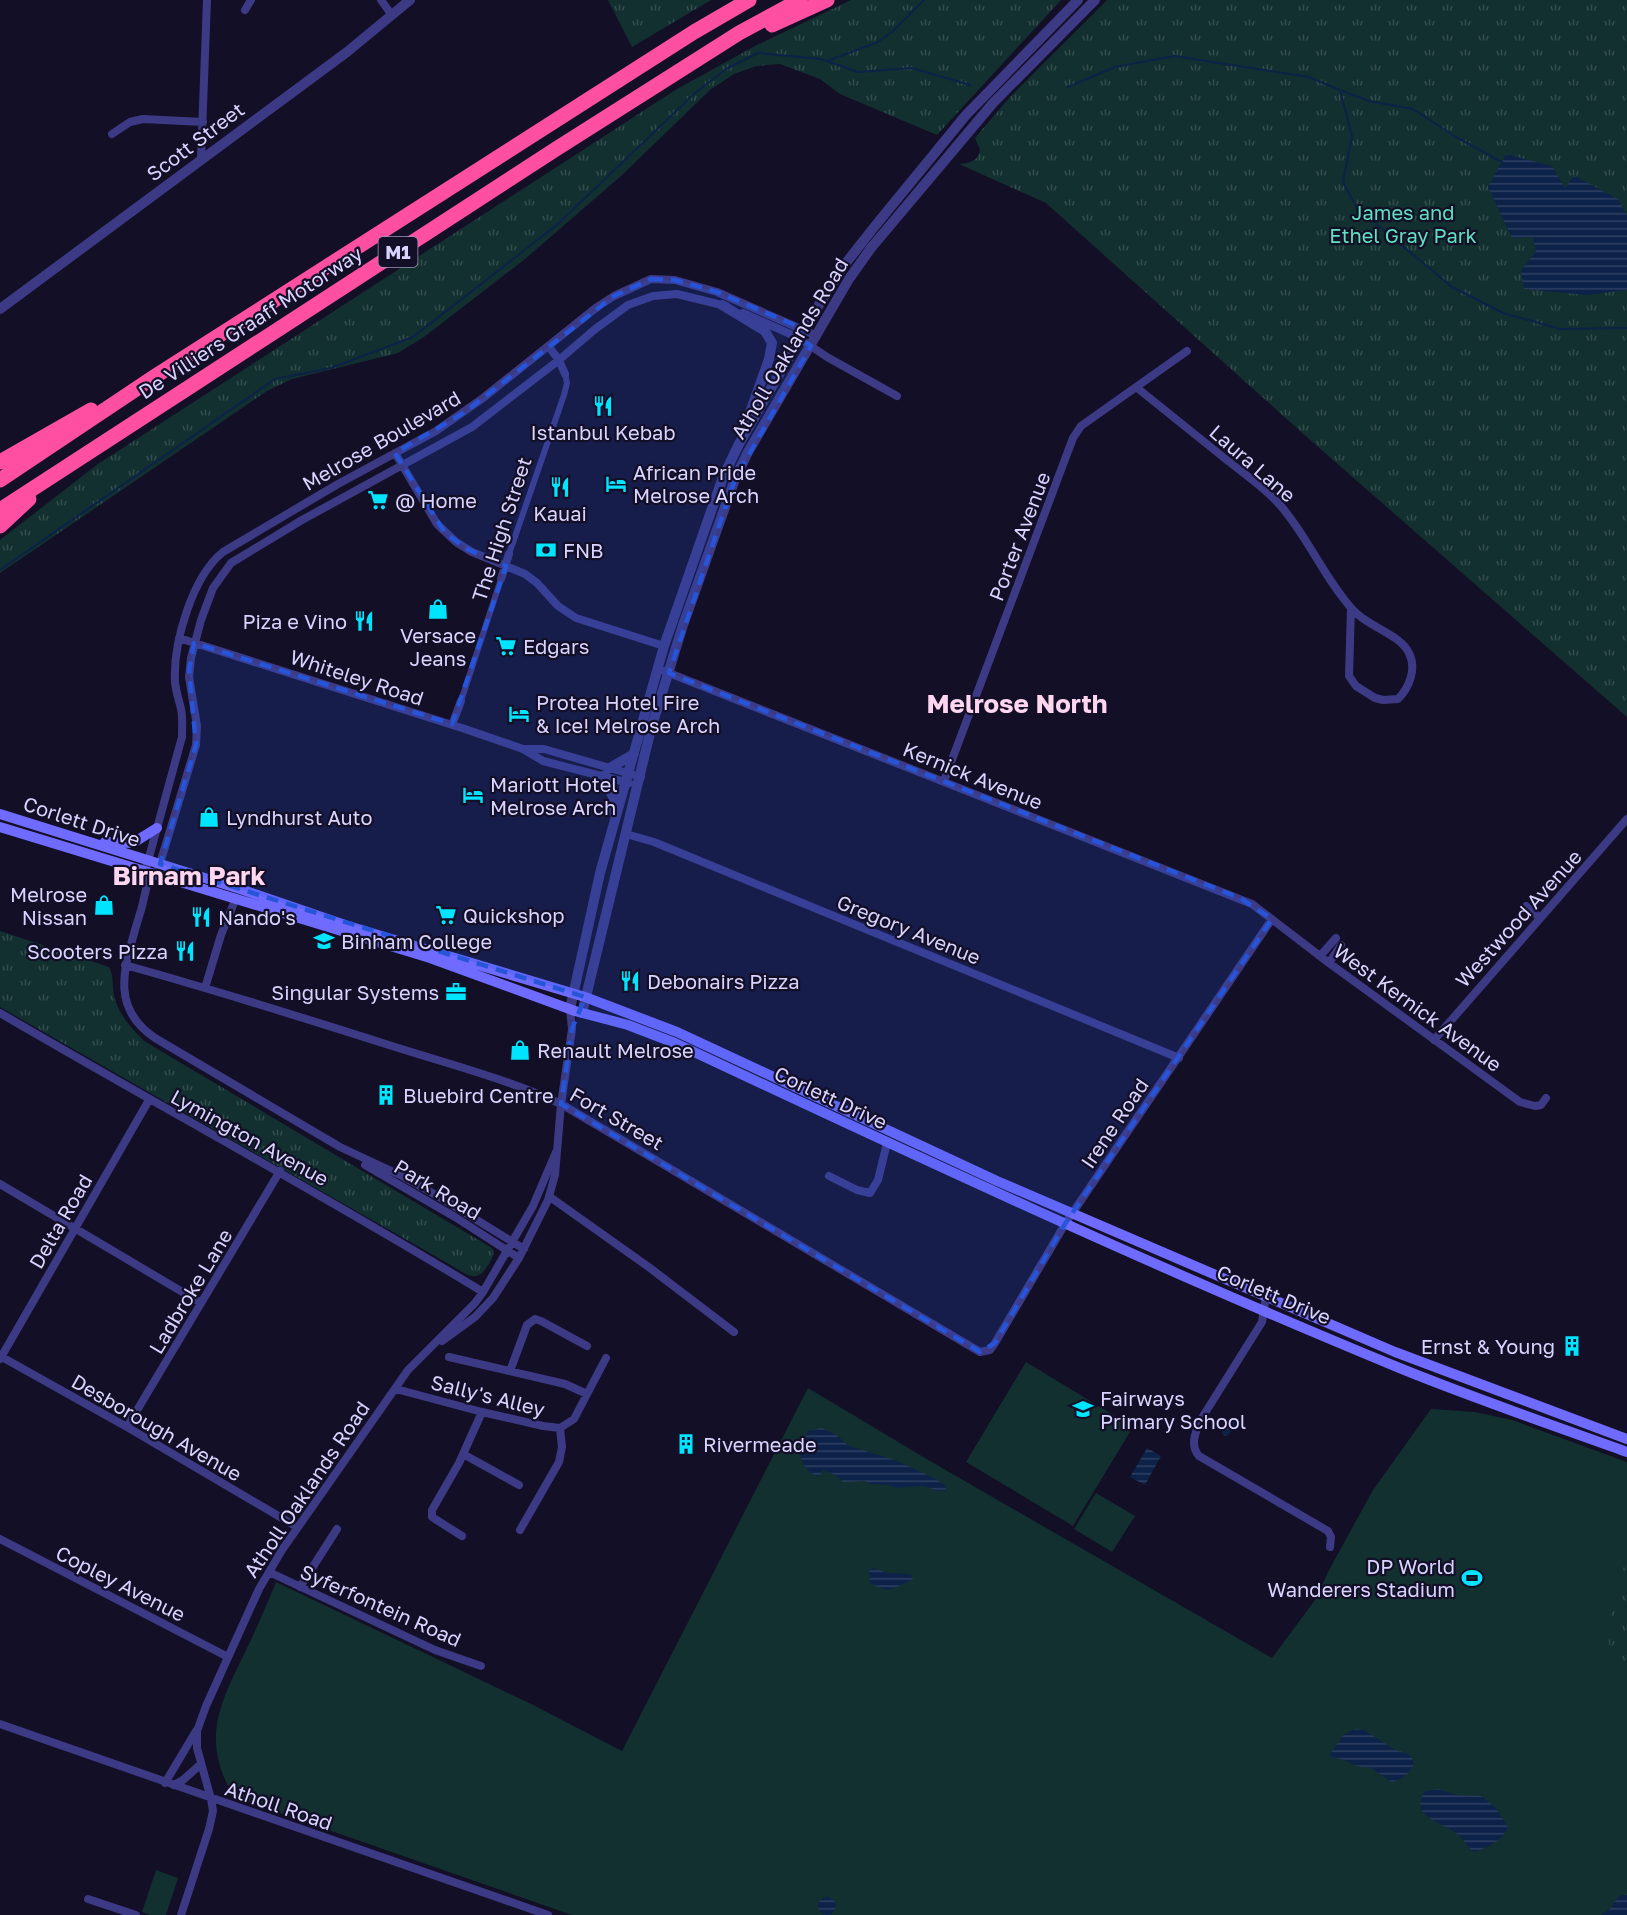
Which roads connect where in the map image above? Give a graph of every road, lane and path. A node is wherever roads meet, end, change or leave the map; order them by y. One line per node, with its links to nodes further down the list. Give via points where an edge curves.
1 (207, 0): 15 (street)
2 (251, 0): 11 (street)
3 (381, 0): 12 (street)
4 (410, 0): 12 (street, Scott Street)
5 (734, 0): 13 (highway)
6 (749, 0): 13 (highway, M1)
7 (800, 0): 14 (highway, De Villiers Graaff Motorway / M1)
8 (827, 0): 14 (highway, via 769,27)
9 (1078, 0): 20 (street, Atholl Oaklands Road, via 990,88 938,148 842,268)
10 (1095, 0): 21 (street, Atholl Oaklands Road, via 993,103 949,155 849,279)
11 (245, 10)
12 (391, 14): 17 (street, Scott Street, via 347,52)
13 (694, 32): 26 (highway, M1)
14 (739, 33): 34 (highway, De Villiers Graaff Motorway / M1)
15 (203, 122): 16 (street, via 143,119); 17 (street)
16 (112, 134)
17 (201, 159): 19 (street, Scott Street)
18 (722, 305): 20 (street, Melrose Boulevard); 24 (street, Melrose Boulevard, via 677,294 638,301 619,310); 29 (street, via 765,331 772,343)
19 (0, 309)
20 (802, 334): 21 (street, Melrose Boulevard); 22 (street, Melrose Boulevard, via 717,292 675,280 651,279 597,307); 29 (street, Atholl Oaklands Road)
21 (814, 341): 28 (street, Melrose Boulevard, via 827,357); 45 (street, Atholl Oaklands Road, via 735,479)
22 (549, 347): 24 (street, The High Street); 30 (street, Melrose Boulevard, via 465,412)
23 (1187, 351): 27 (street, Porter Avenue)
24 (559, 360): 25 (street, The High Street); 32 (street, Melrose Boulevard, via 472,427)
25 (565, 374): 37 (street, The High Street, via 564,395)
26 (154, 377): 31 (highway); 33 (highway, M1)
27 (1136, 387): 40 (street, Laura Lane, via 1271,496); 52 (street, Porter Avenue, via 1081,426 1073,438)
28 (897, 396)
29 (740, 444): 43 (street, Atholl Oaklands Road, via 723,477)
30 (396, 453): 32 (street); 41 (street, Melrose Boulevard, via 301,505 213,560 200,580)
31 (0, 462)
32 (403, 465): 38 (street, via 445,533 467,549); 42 (street, Melrose Boulevard, via 231,563 213,588)
33 (0, 480)
34 (38, 487): 35 (highway, De Villiers Graaff Motorway / M1); 36 (highway, via 26,504)
35 (0, 510)
36 (0, 526)
37 (509, 554): 38 (street, The High Street)
38 (506, 566): 39 (street, The High Street); 43 (street, via 532,578 558,606 576,618)
39 (501, 579): 46 (street, The High Street)
40 (1351, 608): 40 (street, Laura Lane, via 1404,645 1411,656 1411,676 1398,699 1375,698 1356,686 1349,676)
41 (180, 638): 42 (street, Whiteley Road); 57 (street, Melrose Boulevard, via 175,681 182,730)
42 (194, 643): 47 (street, Whiteley Road); 60 (street, Melrose Boulevard, via 189,670 197,735 189,771)
43 (664, 646): 44 (street, Atholl Oaklands Road)
44 (657, 669): 45 (street, Kernick Avenue); 48 (street, Atholl Oaklands Road)
45 (669, 673): 51 (street, Atholl Oaklands Road); 52 (street, Kernick Avenue)
46 (461, 701): 47 (street, The High Street)
47 (452, 725): 49 (street, Whiteley Road, via 524,749 543,761)
48 (634, 754): 49 (street); 50 (street, Atholl Oaklands Road)
49 (606, 772): 50 (street, Whiteley Road); 55 (street, via 614,799)
50 (627, 778): 51 (street, Whiteley Road); 55 (street, Atholl Oaklands Road)
51 (640, 781): 58 (street, Atholl Oaklands Road)
52 (944, 781): 66 (street, Kernick Avenue, via 1240,898)
53 (0, 814): 59 (main road, Corlett Drive)
54 (1627, 819): 65 (street, Westwood Avenue)
55 (614, 821): 63 (street, Atholl Oaklands Road)
56 (0, 827): 60 (main road, Corlett Drive)
57 (157, 828): 59 (main road, via 133,843); 60 (street, Melrose Boulevard)
58 (626, 834): 61 (street, Atholl Oaklands Road); 77 (street, Gregory Avenue, via 654,842)
59 (86, 840): 60 (main road, Corlett Drive)
60 (152, 868): 62 (main road, Corlett Drive); 69 (street, Park Road); 71 (main road, Corlett Drive, via 240,889)
61 (612, 884): 63 (street); 71 (street, Atholl Oaklands Road)
62 (236, 898): 70 (street); 72 (main road, Corlett Drive, via 430,958)
63 (593, 903): 71 (street, Atholl Oaklands Road)
64 (1526, 906): 65 (street)
65 (1540, 918): 76 (street, Westwood Avenue)
66 (1272, 920): 67 (street, West Kernick Avenue); 77 (street, Irene Road)
67 (1320, 956): 68 (street, West Kernick Avenue); 68 (street, via 1338,941)
68 (1329, 963): 76 (street, West Kernick Avenue)
69 (125, 965): 70 (street, Fort Street); 90 (street, Park Road, via 125,999 133,1019 146,1032 356,1160)
70 (205, 988): 80 (street, Fort Street, via 479,1073)
71 (579, 996): 72 (street, Atholl Oaklands Road); 74 (street, Atholl Oaklands Road); 87 (main road, Corlett Drive, via 677,1032 906,1140)
72 (570, 1009): 74 (main road, Corlett Drive); 75 (street, Atholl Oaklands Road)
73 (0, 1013): 79 (street, Lymington Avenue)
74 (582, 1013): 75 (street, Atholl Oaklands Road); 81 (main road, Corlett Drive, via 628,1024 675,1043)
75 (572, 1029): 80 (street, Atholl Oaklands Road)
76 (1434, 1040): 78 (street, West Kernick Avenue, via 1520,1102 1535,1107)
77 (1179, 1058): 87 (street, Irene Road)
78 (1546, 1098)
79 (149, 1100): 83 (street, Lymington Avenue); 89 (street, Delta Road)
80 (561, 1104): 82 (street, Atholl Oaklands Road); 99 (street, Fort Street, via 973,1350)
81 (887, 1143): 84 (street, via 878,1180 870,1193); 88 (main road, Corlett Drive)
82 (556, 1152): 86 (street, Atholl Oaklands Road); 90 (street, Atholl Oaklands Road, via 533,1206)
83 (280, 1172): 92 (street, Lymington Avenue); 94 (street, Ladbroke Lane)
84 (829, 1176)
85 (0, 1184): 89 (street)
86 (550, 1197): 91 (street, Atholl Oaklands Road); 96 (street)
87 (1073, 1213): 88 (street, Irene Road); 93 (main road, Corlett Drive)
88 (1065, 1224): 95 (main road, Corlett Drive); 99 (street, Irene Road)
89 (75, 1228): 94 (street); 100 (street, Delta Road)
90 (509, 1246): 91 (street, Park Road); 92 (street, Atholl Oaklands Road)
91 (521, 1254): 98 (street, Atholl Oaklands Road, via 483,1310)
92 (483, 1292): 98 (street, Atholl Oaklands Road)
93 (1266, 1296): 95 (street); 109 (main road, Corlett Drive, via 1434,1367)
94 (201, 1303): 107 (street, Ladbroke Lane)
95 (1263, 1310): 110 (main road, Corlett Drive, via 1405,1370); 118 (street, via 1262,1322 1200,1421 1194,1449 1199,1456 1328,1531)
96 (734, 1332)
97 (587, 1346): 103 (street, via 535,1319 527,1325)
98 (431, 1347): 104 (street, Atholl Oaklands Road)
99 (990, 1350)
100 (0, 1357): 107 (street, Desborough Avenue)
101 (450, 1357): 103 (street)
102 (606, 1358): 105 (street, Sally's Alley)
103 (510, 1371): 105 (street, via 565,1383)
104 (396, 1389): 106 (street, Sally's Alley); 113 (street, Atholl Oaklands Road)
105 (587, 1394): 108 (street, Sally's Alley, via 574,1419)
106 (482, 1412): 108 (street, Sally's Alley); 111 (street)
107 (127, 1427): 113 (street, Desborough Avenue)
108 (560, 1428): 115 (street, via 559,1462)
109 (1627, 1439)
110 (1627, 1452)
111 (463, 1454): 112 (street); 116 (street, via 432,1513 435,1520)
112 (519, 1485)
113 (297, 1527): 119 (street, Atholl Oaklands Road)
114 (337, 1528): 120 (street)
115 (519, 1530)
116 (462, 1536)
117 (0, 1539): 121 (street, Copley Avenue)
118 (1330, 1547)
119 (269, 1572): 120 (street, Syferfontein Road); 121 (street, Atholl Oaklands Road)
120 (300, 1587): 122 (street, Syferfontein Road, via 435,1650)
121 (228, 1657): 124 (street, Atholl Oaklands Road)
122 (482, 1666)
123 (0, 1724): 126 (street, Atholl Road)
124 (198, 1728): 125 (street, Atholl Oaklands Road, via 196,1743); 126 (street, Atholl Oaklands Road)
125 (201, 1764): 126 (street, via 183,1780); 127 (street, Atholl Oaklands Road)
126 (170, 1784): 127 (street, Atholl Road)
127 (212, 1799): 130 (street, via 211,1824); 131 (street, Atholl Road)
128 (88, 1899): 129 (street)
129 (136, 1915)
130 (180, 1915)
131 (548, 1915)

